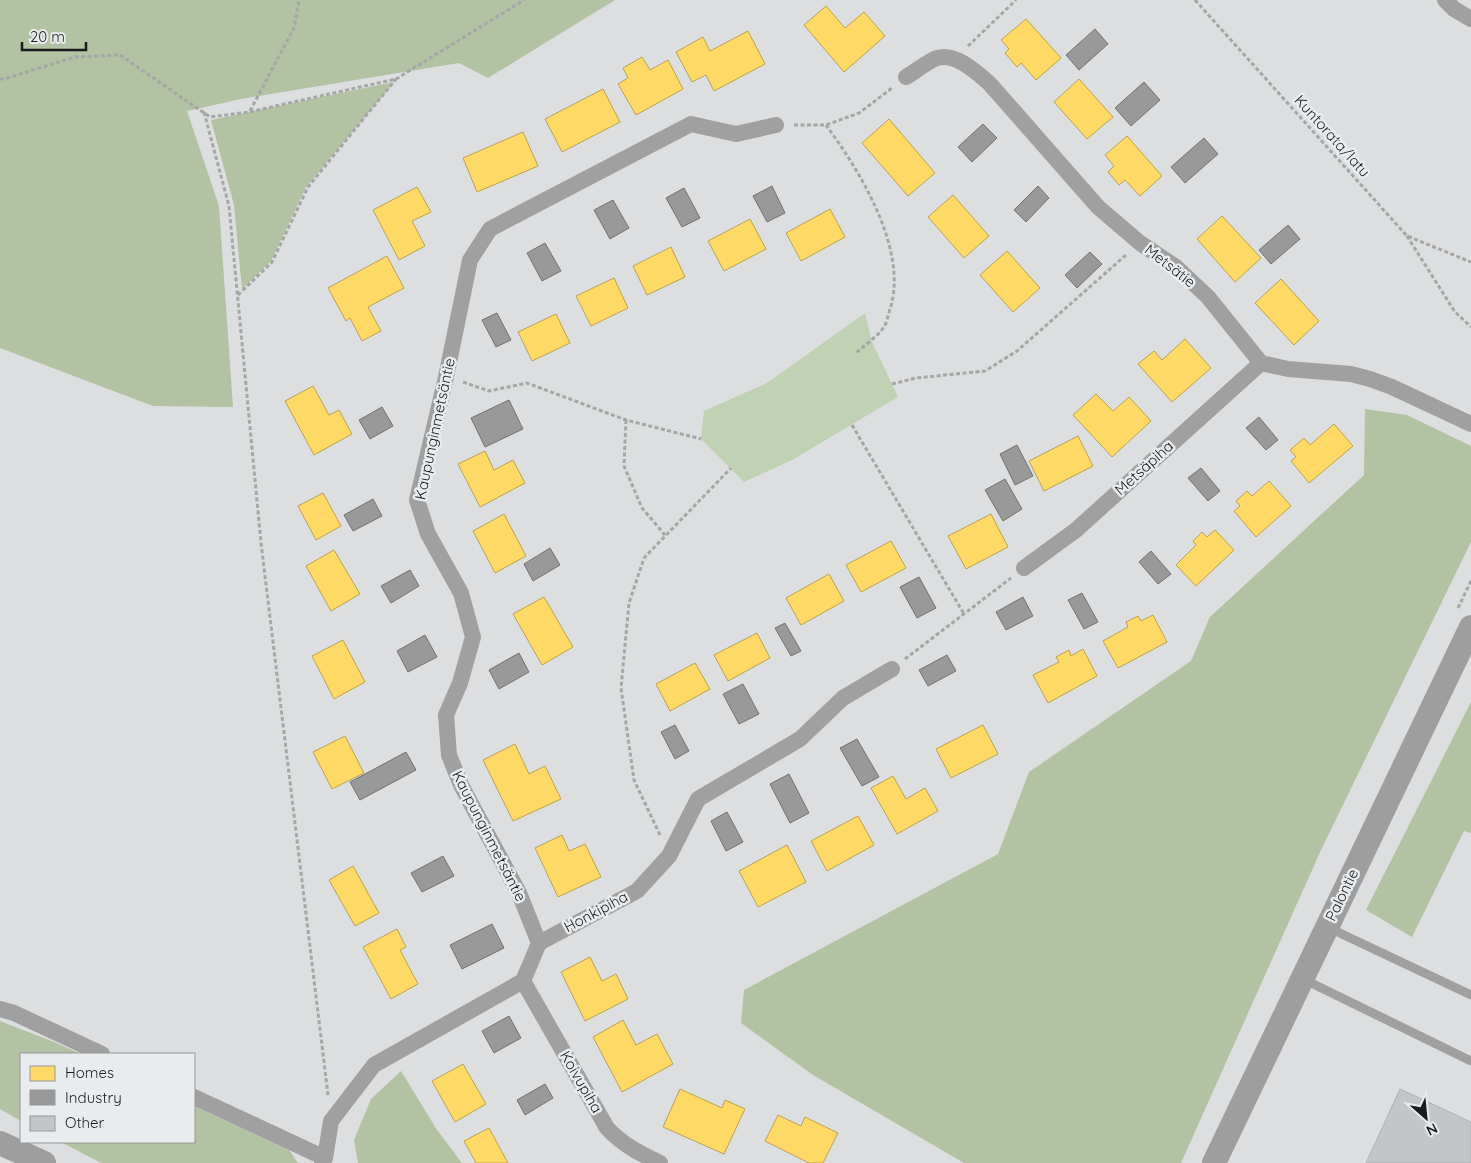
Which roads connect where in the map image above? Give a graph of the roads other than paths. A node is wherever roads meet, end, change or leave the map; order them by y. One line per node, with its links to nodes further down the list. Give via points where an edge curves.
1 (1445, 0): 2 (street)
2 (1471, 19)
3 (906, 77): 5 (street, Metsätie, via 938,58 955,59 972,68 989,83 1098,207 1140,243 1176,266 1208,297)
4 (776, 126): 11 (street, Kaupunginmetsäntie, via 736,134 691,124 490,229 470,260 417,500 428,534 461,593 473,637 460,683 446,715 449,755 461,786 519,894)
5 (1261, 363): 6 (street, via 1370,379); 7 (street, Metsäpiha, via 1076,530)
6 (1471, 424)
7 (1024, 568)
8 (1471, 627): 10 (street, Palontie)
9 (892, 669): 11 (street, Honkipiha, via 842,698 800,739 698,799 669,856 637,891)
10 (1327, 927): 12 (street, Palontie); 14 (lane)
11 (539, 943): 13 (street)
12 (1302, 978): 17 (lane); 23 (street, Palontie)
13 (523, 982): 20 (street, via 374,1065 331,1120); 22 (street, Koivupiha, via 607,1128 634,1151)
14 (1471, 996)
15 (0, 1009): 16 (street)
16 (100, 1053)
17 (1471, 1061)
18 (195, 1097): 20 (street)
19 (0, 1143): 21 (street)
20 (323, 1160)
21 (44, 1163)
22 (660, 1163)
23 (1214, 1163)

